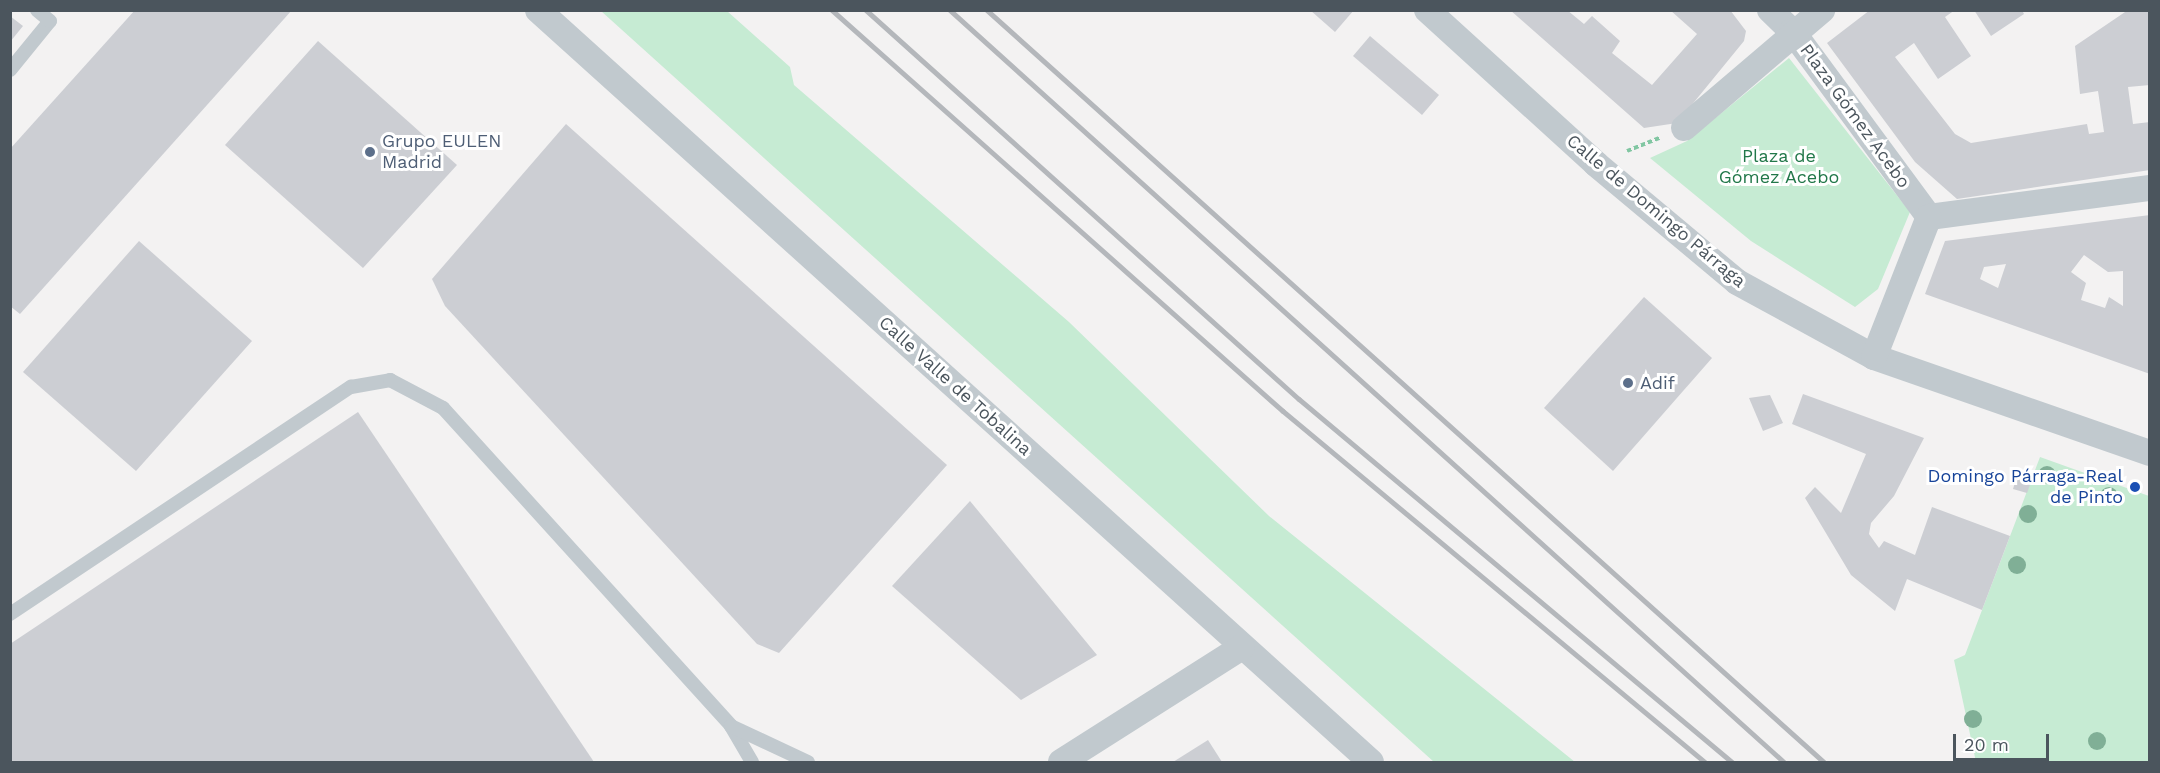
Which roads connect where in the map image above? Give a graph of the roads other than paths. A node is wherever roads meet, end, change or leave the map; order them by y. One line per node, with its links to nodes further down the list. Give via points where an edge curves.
1 (37, 10): 7 (lane, via 50,21)
2 (538, 10): 14 (street, Calle Valle de Tobalina)
3 (1428, 10): 11 (street, Calle de Domingo Párraga, via 1596,164 1737,282)
4 (1770, 10): 6 (street)
5 (1822, 10): 6 (street)
6 (1792, 31): 8 (street, Plaza Gómez Acebo); 10 (street, Plaza Gómez Acebo)
7 (10, 70)
8 (1684, 128)
9 (2150, 188): 10 (street)
10 (1929, 217): 11 (street)
11 (1874, 357): 12 (street, Calle de Domingo Párraga)
12 (2150, 453)
13 (10, 614): 15 (lane, via 351,387 390,380 443,408)
14 (1242, 647): 18 (street); 19 (street, Calle Valle de Tobalina)
15 (731, 726): 16 (lane); 17 (lane)
16 (752, 762)
17 (808, 762)
18 (1061, 762)
19 (1371, 762)

